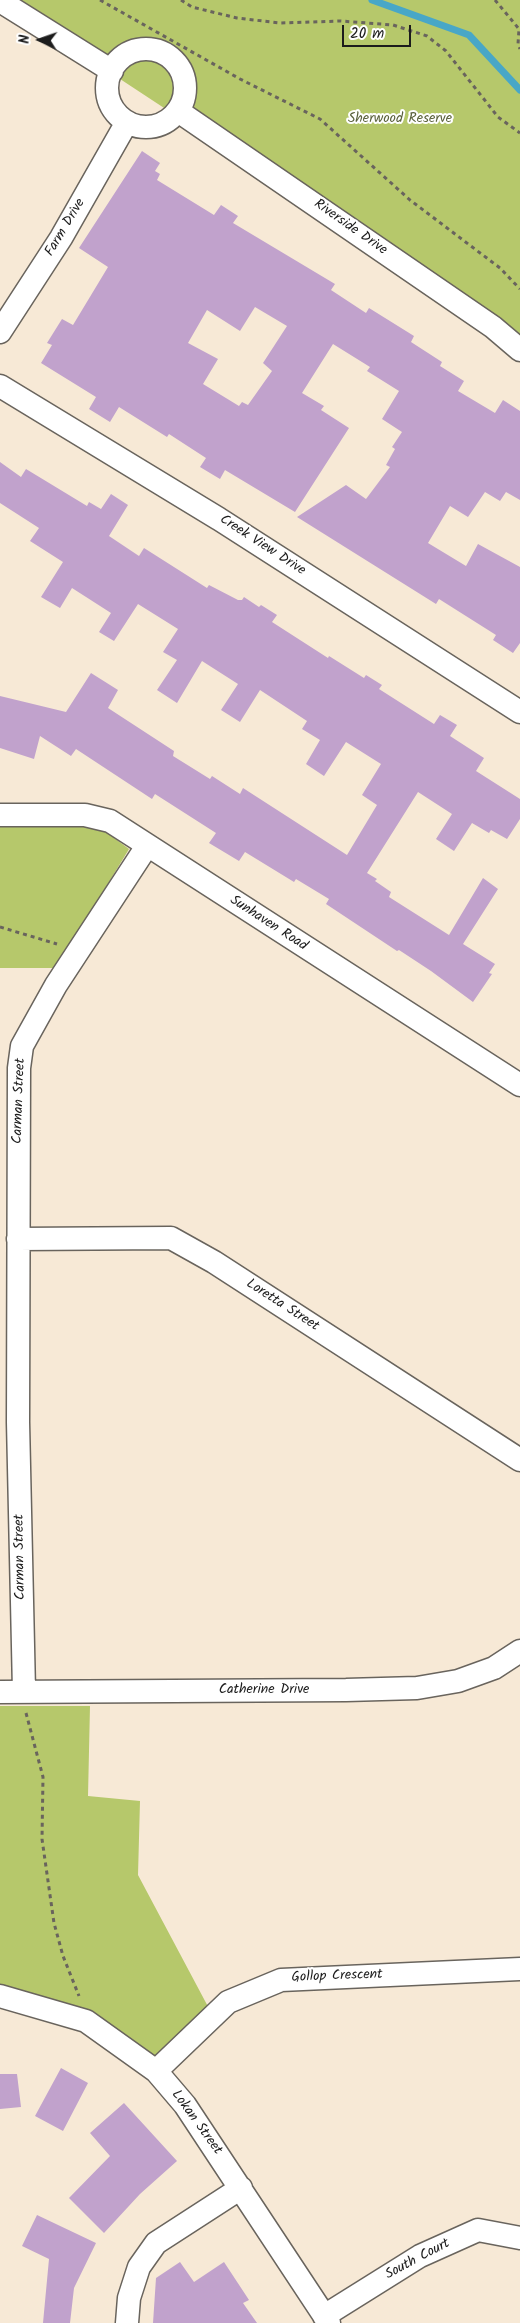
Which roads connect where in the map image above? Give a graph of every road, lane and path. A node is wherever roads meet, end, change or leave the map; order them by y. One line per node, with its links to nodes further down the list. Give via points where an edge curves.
1 (100, 0): 10 (path, via 240,79 320,119 410,200 500,268)
2 (181, 0): 9 (path, via 192,7 236,18 393,25 427,36 446,51 498,117)
3 (495, 0): 5 (path, via 519,29)
4 (0, 1): 6 (street)
5 (520, 50)
6 (112, 71): 7 (street, via 132,52 146,49 172,59 181,70 185,84 184,98); 8 (street, via 108,94 111,105)
7 (178, 111): 8 (street, via 160,125 137,126); 12 (street, Riverside Drive, via 493,327)
8 (127, 122): 11 (street, Farm Drive, via 61,238)
9 (520, 133)
10 (520, 289)
11 (0, 332)
12 (520, 350)
13 (0, 386): 14 (street, Creek View Drive, via 219,519)
14 (520, 712)
15 (0, 815): 16 (street, Sunhaven Road, via 85,815 110,821)
16 (147, 846): 18 (street, Carman Street); 19 (street, Sunhaven Road)
17 (0, 927): 18 (path)
18 (79, 951): 20 (street, Carman Street, via 22,1046 19,1068)
19 (520, 1085)
20 (18, 1239): 21 (street, Carman Street); 23 (street, Loretta Street, via 164,1238 176,1241 214,1262)
21 (9, 1303): 22 (street, Carman Street)
22 (9, 1421): 25 (street, Carman Street)
23 (520, 1460)
24 (520, 1651): 25 (street, Catherine Drive, via 494,1668 458,1680 416,1688)
25 (24, 1691): 26 (street, Catherine Drive); 29 (path, via 26,1718 44,1778 42,1839 49,1894 63,1956 77,1988)
26 (0, 1692)
27 (520, 1969): 30 (street, Gollop Crescent, via 281,1980 228,2002)
28 (0, 1996): 29 (street, Lokan Street)
29 (86, 2021): 30 (street, Lokan Street)
30 (156, 2071): 31 (street, Lokan Street, via 185,2105)
31 (241, 2188): 33 (street, Lokan Street); 34 (street, via 156,2242 139,2267 129,2298)
32 (520, 2238): 33 (street, South Court, via 478,2230 420,2256)
33 (327, 2320)
34 (127, 2323)

